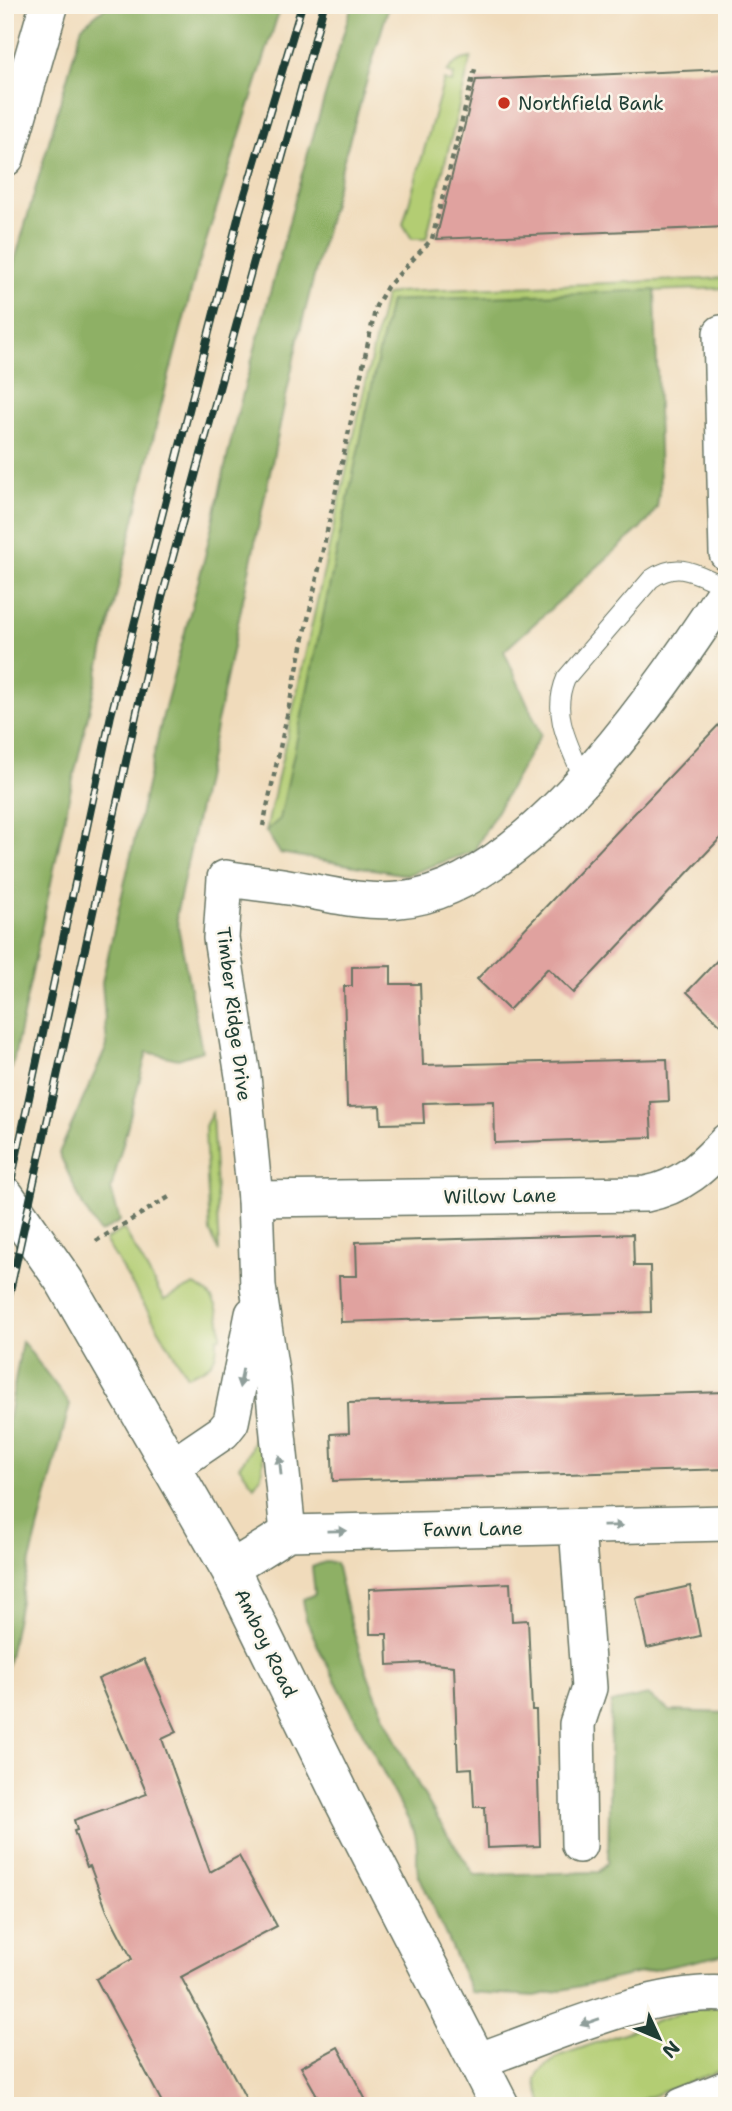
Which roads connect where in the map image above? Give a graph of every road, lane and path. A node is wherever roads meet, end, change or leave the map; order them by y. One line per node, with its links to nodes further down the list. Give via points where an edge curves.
1 (49, 5): 3 (main road)
2 (475, 69): 8 (path, via 432,239 387,287 376,306)
3 (5, 157)
4 (721, 333): 5 (street)
5 (727, 553)
6 (727, 588): 7 (street, Timber Ridge Drive, via 677,666); 7 (lane, via 683,568 664,570 651,579 566,678 558,696 560,722)
7 (584, 780): 12 (street, Timber Ridge Drive, via 484,869 439,891 401,901 365,900 225,878 221,938)
8 (263, 826)
9 (727, 1141): 12 (street, Willow Lane, via 699,1171 646,1194)
10 (5, 1196): 15 (main road, Amboy Road, via 65,1282)
11 (169, 1197): 13 (path)
12 (256, 1199): 14 (street, Timber Ridge Drive)
13 (96, 1241)
14 (258, 1287): 15 (street, Timber Ridge Drive, one-way to 15, via 230,1422 223,1432); 18 (street, Timber Ridge Drive, one-way to 14)
15 (170, 1468): 19 (main road, Amboy Road)
16 (727, 1523): 17 (street, Fawn Lane, one-way to 16)
17 (577, 1527): 18 (street, Fawn Lane, one-way to 17); 20 (street, via 589,1688 578,1724)
18 (288, 1533): 19 (street)
19 (230, 1569): 22 (main road, Amboy Road)
20 (579, 1845)
21 (727, 1994): 22 (street, one-way to 22, via 664,1996)
22 (477, 2061): 24 (main road, Amboy Road)
23 (727, 2088): 25 (street)
24 (500, 2106)
25 (682, 2106)

